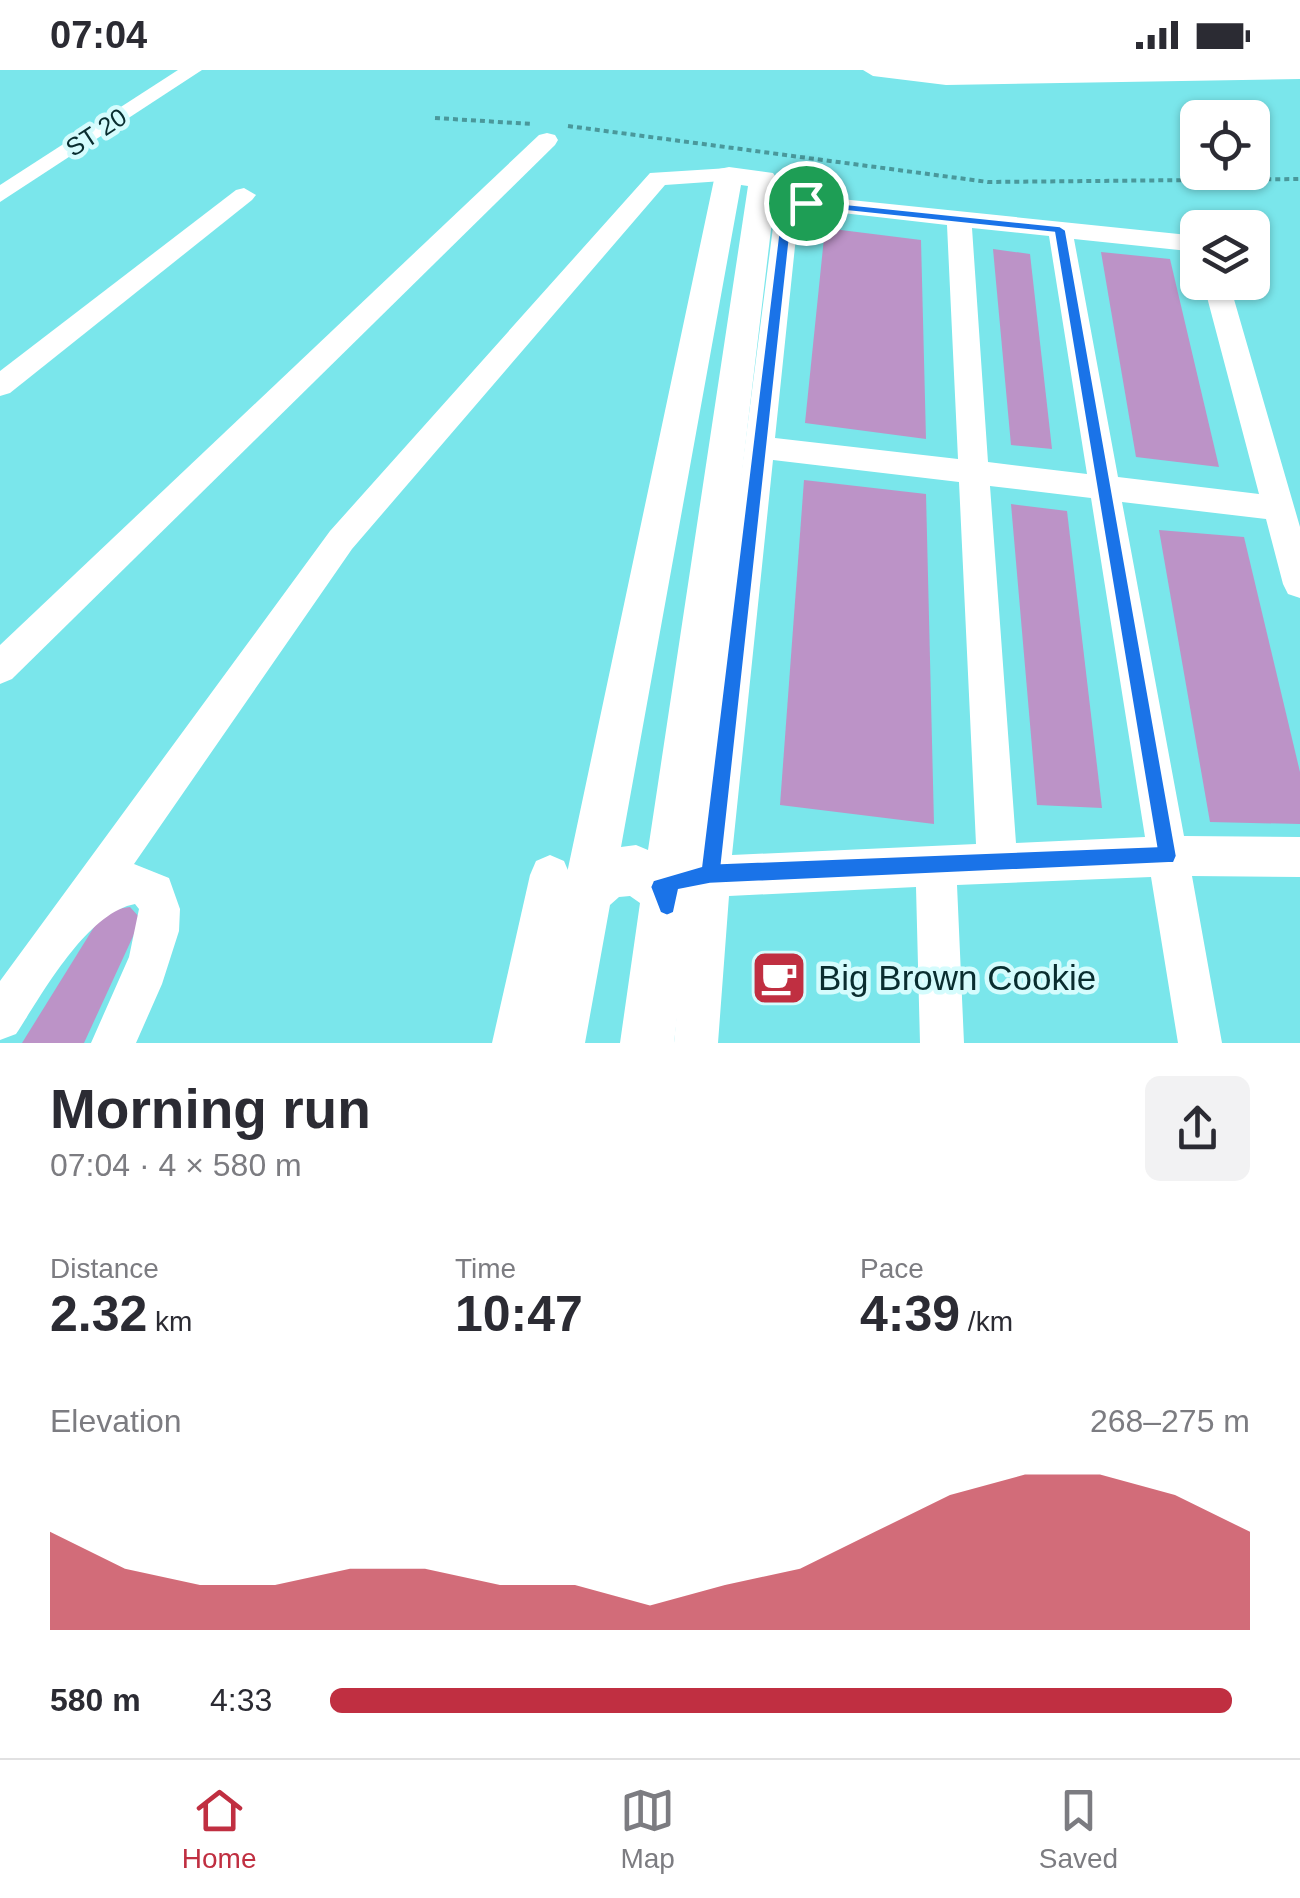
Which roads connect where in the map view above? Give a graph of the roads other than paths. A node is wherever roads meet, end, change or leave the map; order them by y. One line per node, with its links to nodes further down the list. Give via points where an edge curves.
1 (873, 70): 3 (street, via 946,79)
2 (185, 71): 6 (street, ST 20)
3 (1300, 74)
4 (555, 130): 18 (street)
5 (760, 182): 8 (street, via 806,203); 13 (street); 23 (street); 24 (street); 25 (street, via 658,178 341,540)
6 (0, 195)
7 (244, 195): 12 (street)
8 (959, 219): 9 (street); 14 (street)
9 (1060, 230): 10 (street); 15 (street)
10 (1180, 242)
11 (1221, 300): 16 (street)
12 (0, 386)
13 (759, 446): 14 (street); 24 (street)
14 (973, 472): 15 (street); 21 (street)
15 (1104, 487): 16 (street); 19 (street)
16 (1278, 508): 17 (street)
17 (1300, 584)
18 (1, 665)
19 (1167, 856): 20 (street); 21 (street); 33 (street)
20 (1300, 857)
21 (997, 864): 22 (street)
22 (936, 868): 24 (street); 32 (street)
23 (569, 884): 24 (street, via 626,869); 28 (street); 29 (street)
24 (677, 887): 30 (street); 31 (street)
25 (59, 934): 26 (street); 27 (street, via 94,900 135,883 148,886 160,901 159,939)
26 (0, 1018)
27 (113, 1043)
28 (514, 1043)
29 (558, 1043)
30 (646, 1043)
31 (696, 1043)
32 (942, 1043)
33 (1200, 1043)

